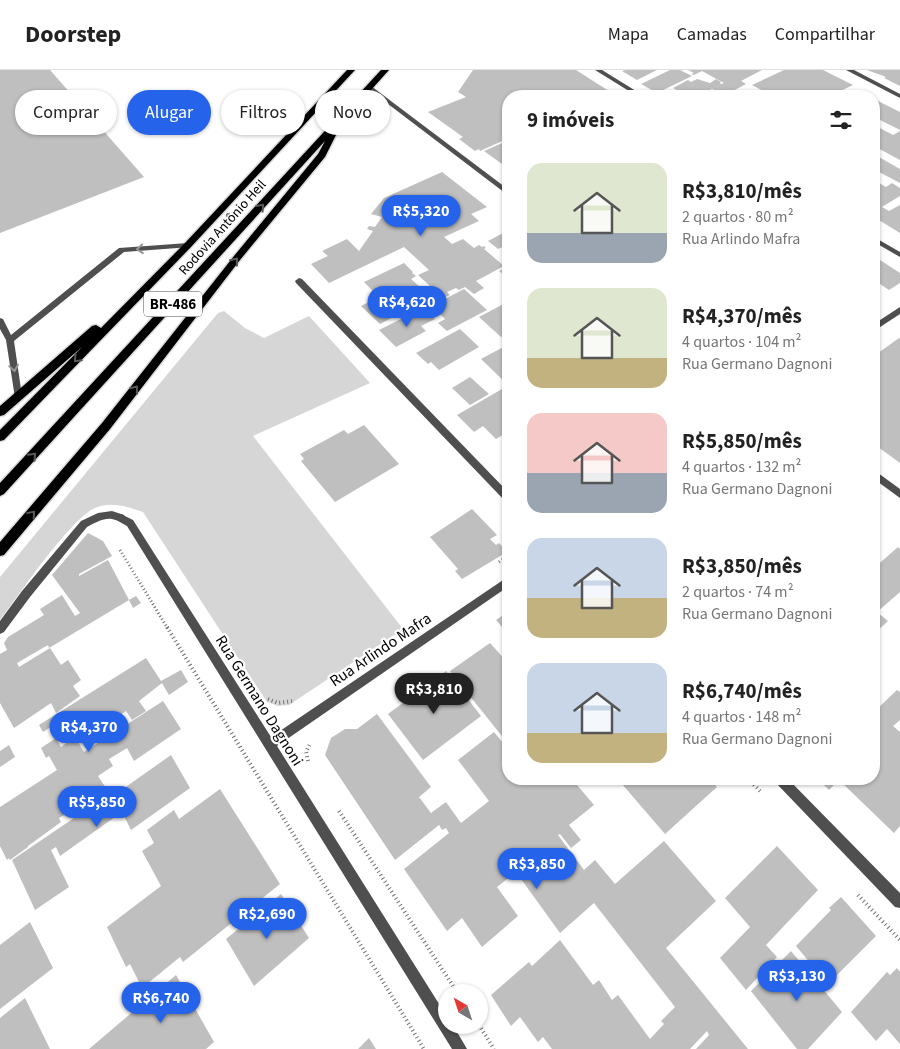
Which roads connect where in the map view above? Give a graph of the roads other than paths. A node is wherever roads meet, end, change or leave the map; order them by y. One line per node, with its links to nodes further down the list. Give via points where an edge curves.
1 (351, 70): 13 (main road, Rodovia Antônio Heil / BR-486)
2 (385, 70): 5 (main road, Rodovia Antônio Heil / BR-486)
3 (598, 70): 7 (street)
4 (850, 70): 8 (street)
5 (369, 87): 6 (main road, Rodovia Antônio Heil / BR-486); 11 (street)
6 (366, 90)
7 (631, 90)
8 (900, 96)
9 (324, 135): 25 (main road, Rodovia Antônio Heil / BR-486, one-way to 9)
10 (332, 135): 28 (main road, one-way to 10, via 106,426 322,154)
11 (502, 189)
12 (880, 243): 14 (street)
13 (188, 245): 15 (main road, Rodovia Antônio Heil / BR-486); 20 (street, one-way to 20, via 122,250)
14 (900, 255)
15 (157, 277): 21 (main road); 23 (main road, Rodovia Antônio Heil / BR-486, one-way to 23)
16 (299, 281): 26 (street)
17 (900, 310): 19 (street)
18 (0, 321): 20 (street)
19 (880, 324)
20 (10, 340): 21 (street, one-way to 21)
21 (18, 396): 22 (main road)
22 (0, 412)
23 (0, 437)
24 (880, 479): 27 (street)
25 (0, 491)
26 (502, 492)
27 (900, 494)
28 (0, 551)
29 (502, 585): 31 (street, Rua Arlindo Mafra)
30 (0, 629): 31 (street, Rua Germano Dagnoni, via 84,524 98,517 112,515 121,518 130,524)
31 (270, 744): 34 (street, Rua Germano Dagnoni)
32 (786, 785): 33 (street)
33 (900, 902)
34 (460, 1049)

